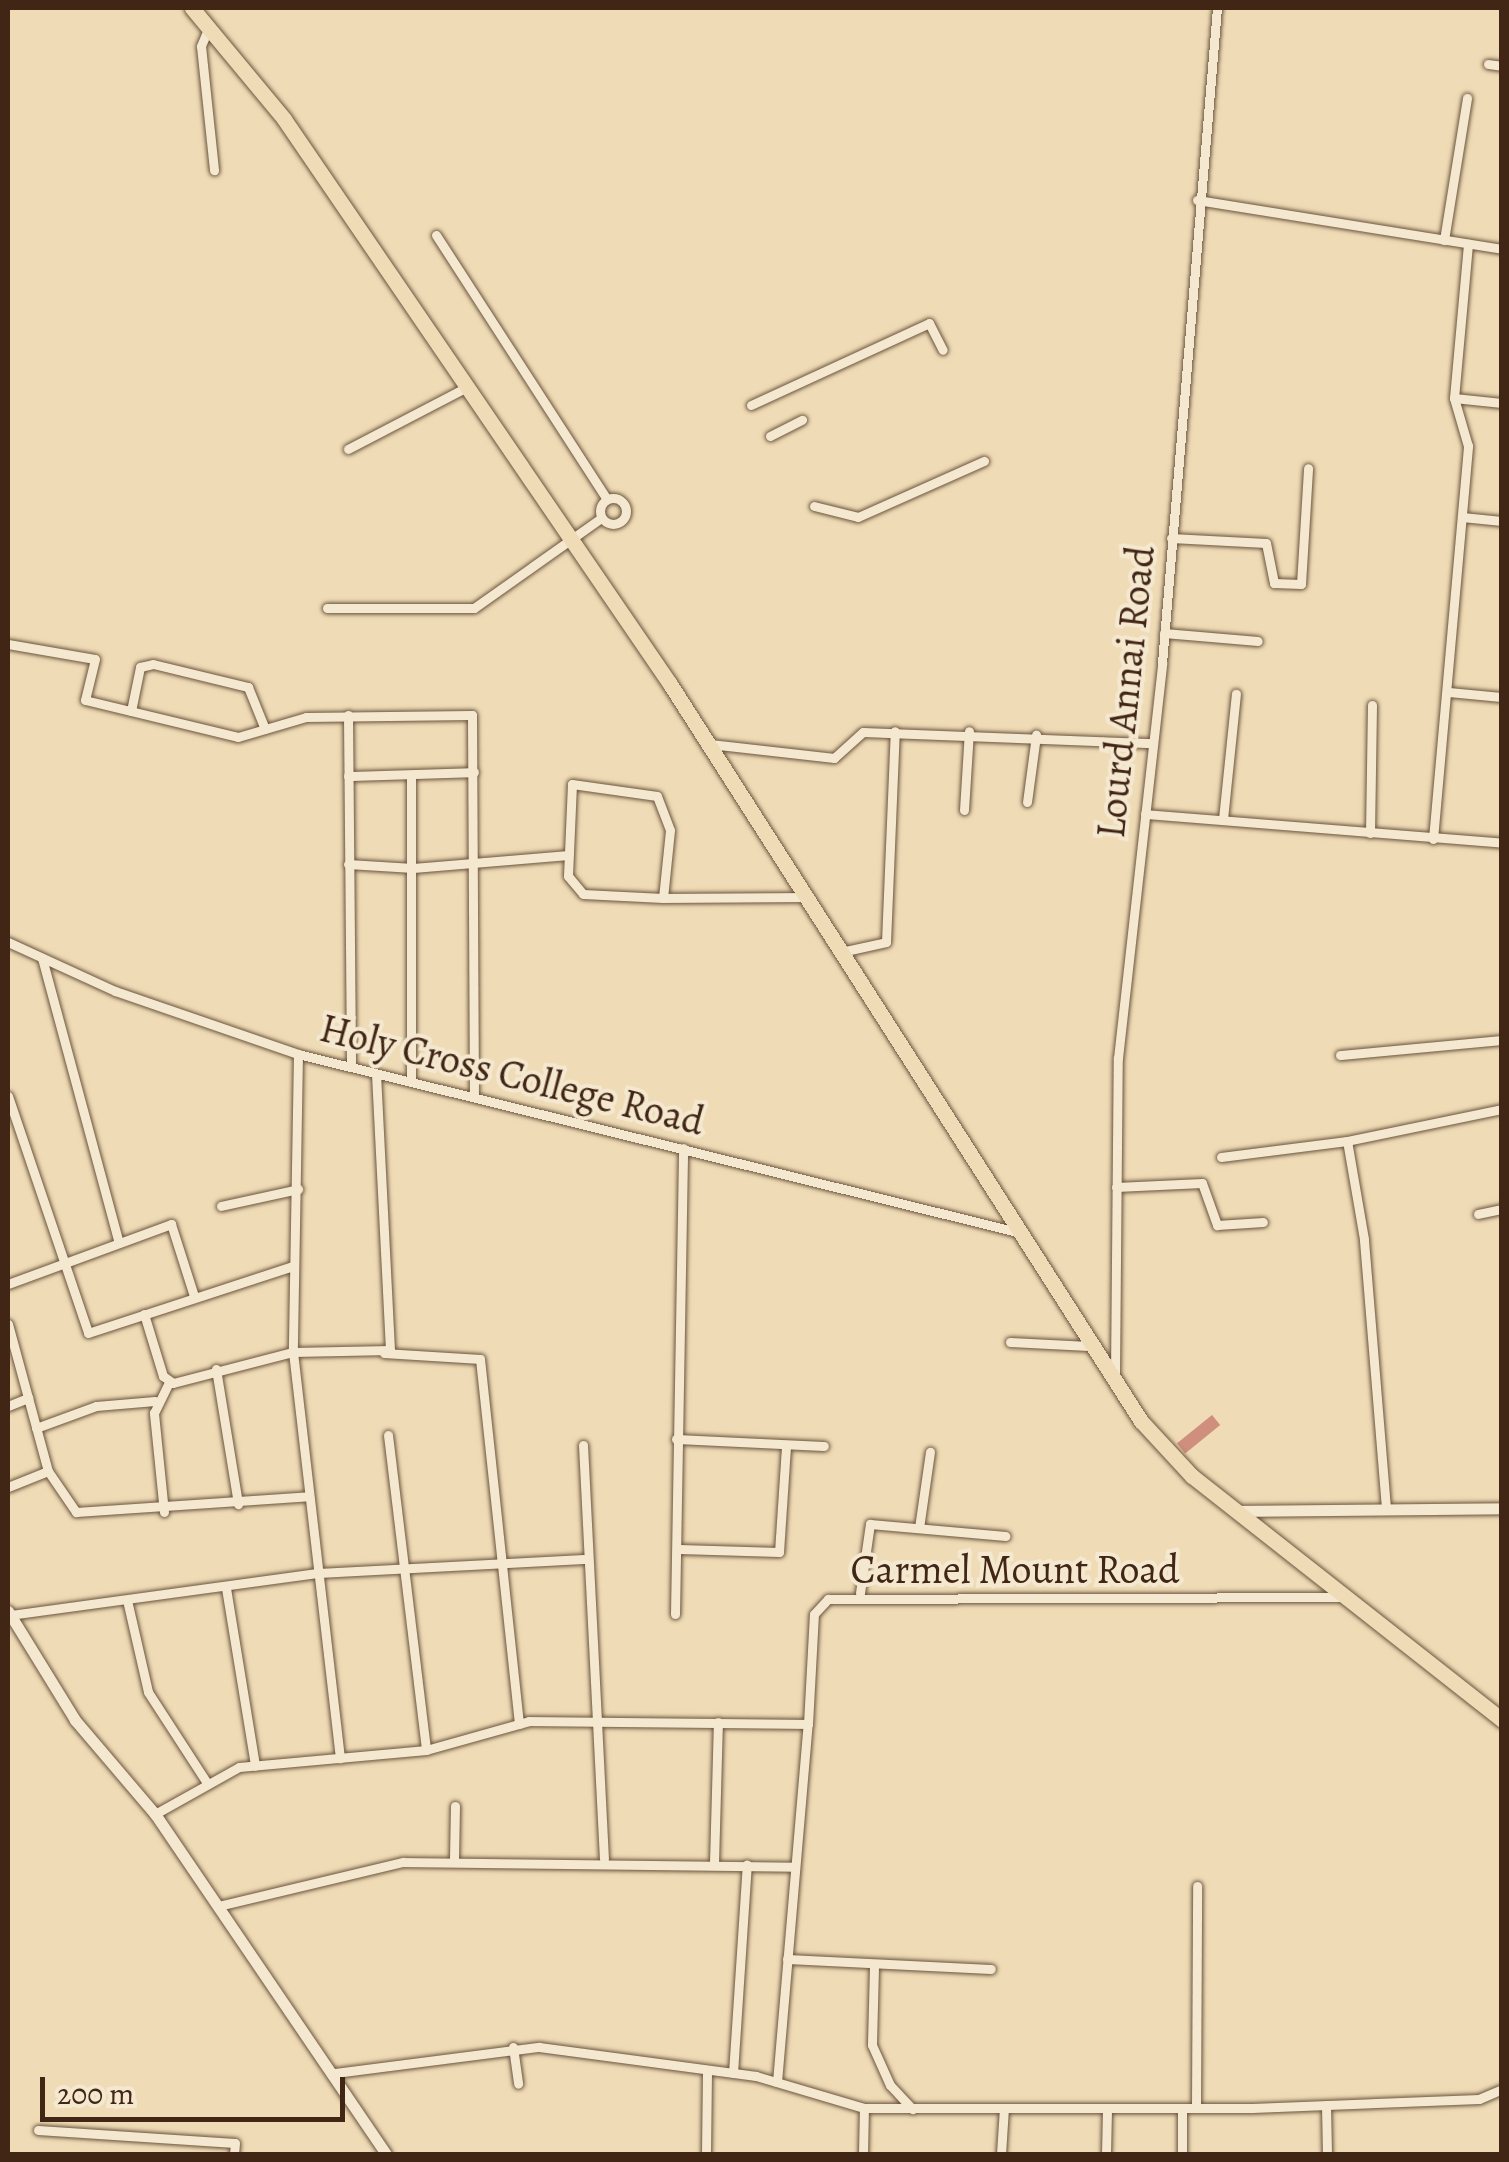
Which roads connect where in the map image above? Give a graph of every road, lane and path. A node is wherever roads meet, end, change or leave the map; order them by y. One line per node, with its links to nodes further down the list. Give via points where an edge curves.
1 (192, 8): 3 (main road)
2 (1216, 8): 8 (street, Lourd Annai Road)
3 (209, 27): 7 (street, via 201,46); 14 (main road, via 284,119)
4 (1488, 64): 5 (street)
5 (1502, 66)
6 (1468, 98): 10 (street)
7 (214, 170)
8 (1196, 200): 10 (street); 29 (street, Lourd Annai Road)
9 (436, 234): 23 (street)
10 (1444, 240): 11 (street)
11 (1468, 244): 12 (street); 15 (street)
12 (1502, 249)
13 (943, 350): 17 (street, via 928,323)
14 (467, 387): 20 (street); 28 (main road)
15 (1454, 398): 16 (street); 25 (street, via 1468,446)
16 (1502, 402)
17 (752, 406)
18 (802, 420): 19 (street)
19 (770, 436)
20 (348, 449)
21 (984, 462): 24 (street, via 858,517)
22 (1308, 468): 29 (street, via 1301,584 1274,582 1266,542)
23 (608, 499): 26 (street); 26 (street, via 624,501 625,513 618,524)
24 (814, 506)
25 (1462, 517): 27 (street); 34 (street)
26 (601, 518): 28 (street)
27 (1502, 521)
28 (568, 536): 30 (street, via 474,608); 45 (main road)
29 (1171, 538): 31 (street, Lourd Annai Road)
30 (327, 608)
31 (1164, 633): 32 (street); 44 (street, Lourd Annai Road)
32 (1258, 640)
33 (8, 644): 38 (street, via 95,660 85,700)
34 (1448, 692): 36 (street); 54 (street)
35 (1236, 694): 52 (street)
36 (1502, 697)
37 (1372, 705): 53 (street)
38 (131, 712): 40 (street, via 238,738); 40 (street, via 140,667 153,664 248,687)
39 (348, 715): 40 (street); 46 (street, via 467,712); 47 (street)
40 (265, 729)
41 (895, 731): 42 (street); 45 (street, via 855,734 834,758); 63 (street, via 887,940)
42 (969, 731): 43 (street); 50 (street)
43 (1036, 735): 44 (street); 49 (street)
44 (1153, 742): 51 (street, Lourd Annai Road)
45 (708, 744): 60 (main road)
46 (474, 772): 48 (street); 57 (street)
47 (348, 776): 48 (street); 58 (street)
48 (411, 779): 59 (street)
49 (1027, 802)
50 (964, 810)
51 (1145, 814): 52 (street); 77 (street, Lourd Annai Road, via 1118,1058)
52 (1223, 819): 53 (street)
53 (1370, 832): 54 (street)
54 (1433, 840): 55 (street)
55 (1502, 843)
56 (568, 855): 57 (street); 61 (street, via 568,876 583,894); 61 (street, via 572,784 652,790 670,830)
57 (474, 858): 59 (street); 72 (street)
58 (348, 864): 59 (street); 68 (street)
59 (412, 868): 70 (street)
60 (806, 897): 61 (street); 63 (main road)
61 (663, 898)
62 (8, 942): 64 (street, Holy Cross College Road)
63 (841, 952): 83 (main road)
64 (42, 958): 66 (street, Holy Cross College Road); 84 (street)
65 (1502, 1040): 67 (street)
66 (298, 1054): 68 (street, Holy Cross College Road); 78 (street)
67 (1340, 1056)
68 (351, 1067): 69 (street, Holy Cross College Road)
69 (376, 1076): 70 (street, Holy Cross College Road); 94 (street, via 392,1342)
70 (411, 1081): 72 (street, Holy Cross College Road)
71 (8, 1096): 85 (street)
72 (474, 1096): 75 (street, Holy Cross College Road)
73 (1502, 1109): 74 (street)
74 (1347, 1142): 76 (street); 112 (street, via 1364,1240)
75 (683, 1148): 83 (street, Holy Cross College Road); 103 (street)
76 (1221, 1157)
77 (1116, 1187): 82 (street, via 1199,1182 1217,1225); 97 (street, Lourd Annai Road)
78 (298, 1190): 79 (street); 86 (street)
79 (222, 1206)
80 (1502, 1210): 81 (street)
81 (1478, 1214)
82 (1264, 1222)
83 (1013, 1232): 92 (main road)
84 (118, 1243): 85 (street); 88 (street, via 170,1224)
85 (66, 1262): 87 (street); 89 (street, via 88,1333)
86 (293, 1266): 88 (street); 93 (street)
87 (8, 1284)
88 (194, 1296): 89 (street)
89 (144, 1314): 96 (street)
90 (8, 1324): 98 (street)
91 (1010, 1342): 92 (street)
92 (1089, 1346): 97 (main road)
93 (293, 1352): 94 (street); 95 (street); 110 (street)
94 (378, 1352): 120 (street, via 480,1359)
95 (216, 1369): 96 (street); 111 (street)
96 (169, 1382): 99 (street)
97 (1115, 1383): 114 (main road, via 1192,1476)
98 (28, 1398): 100 (street); 101 (street)
99 (155, 1401): 101 (street, via 96,1406); 115 (street)
100 (8, 1406)
101 (36, 1428): 108 (street)
102 (388, 1435): 121 (street)
103 (676, 1439): 105 (street); 118 (street)
104 (583, 1446): 119 (street)
105 (786, 1446): 106 (street); 118 (street, via 779,1552)
106 (824, 1446)
107 (930, 1452): 116 (street)
108 (48, 1471): 109 (street); 115 (street, via 76,1512)
109 (8, 1487)
110 (308, 1496): 111 (street); 122 (street)
111 (238, 1504): 115 (street)
112 (1386, 1508): 113 (street); 114 (street)
113 (1502, 1508)
114 (1235, 1511): 125 (main road)
115 (164, 1512)
116 (919, 1528): 117 (street); 124 (street, via 864,1528)
117 (1005, 1536)
118 (679, 1549): 128 (street)
119 (584, 1559): 120 (street); 129 (street)
120 (501, 1563): 121 (street); 132 (street)
121 (404, 1567): 122 (street); 134 (street)
122 (318, 1573): 123 (street); 135 (street)
123 (226, 1588): 126 (street); 136 (street)
124 (860, 1594): 125 (street, Carmel Mount Road, via 1114,1604); 133 (street, Carmel Mount Road, via 815,1608)
125 (1344, 1597): 130 (main road)
126 (127, 1600): 127 (street); 137 (street, via 148,1692)
127 (9, 1613): 139 (street, via 75,1720)
128 (675, 1614)
129 (591, 1720): 131 (street); 132 (street); 141 (street)
130 (1502, 1720)
131 (718, 1722): 133 (street); 142 (street)
132 (519, 1724): 134 (street)
133 (808, 1724): 144 (street)
134 (426, 1750): 135 (street)
135 (340, 1758): 136 (street)
136 (255, 1766): 137 (street)
137 (207, 1782): 139 (street)
138 (455, 1806): 140 (street)
139 (154, 1814): 146 (street)
140 (454, 1858): 141 (street); 146 (street, via 402,1862)
141 (604, 1858): 142 (street)
142 (714, 1863): 143 (street)
143 (746, 1864): 144 (street); 153 (street)
144 (792, 1866): 147 (street)
145 (1197, 1886): 162 (street)
146 (218, 1906): 152 (street)
147 (787, 1960): 148 (street); 154 (street)
148 (874, 1967): 149 (street); 159 (street, via 872,2045 884,2075)
149 (991, 1970)
150 (513, 2048): 151 (street); 152 (street); 155 (street)
151 (707, 2070): 153 (street); 167 (street)
152 (335, 2073): 166 (street)
153 (733, 2073): 154 (street)
154 (778, 2082): 158 (street)
155 (518, 2084)
156 (1502, 2088): 157 (street, via 1479,2100)
157 (1326, 2105): 162 (street); 172 (street)
158 (864, 2108): 159 (street); 168 (street)
159 (912, 2108): 160 (street)
160 (1004, 2108): 163 (street); 169 (street)
161 (1182, 2108): 162 (street); 163 (street); 171 (street)
162 (1196, 2108)
163 (1106, 2109): 170 (street)
164 (38, 2130): 165 (street, via 235,2142)
165 (234, 2154)
166 (386, 2154)
167 (706, 2154)
168 (863, 2154)
169 (1001, 2154)
170 (1106, 2154)
171 (1182, 2154)
172 (1327, 2154)

